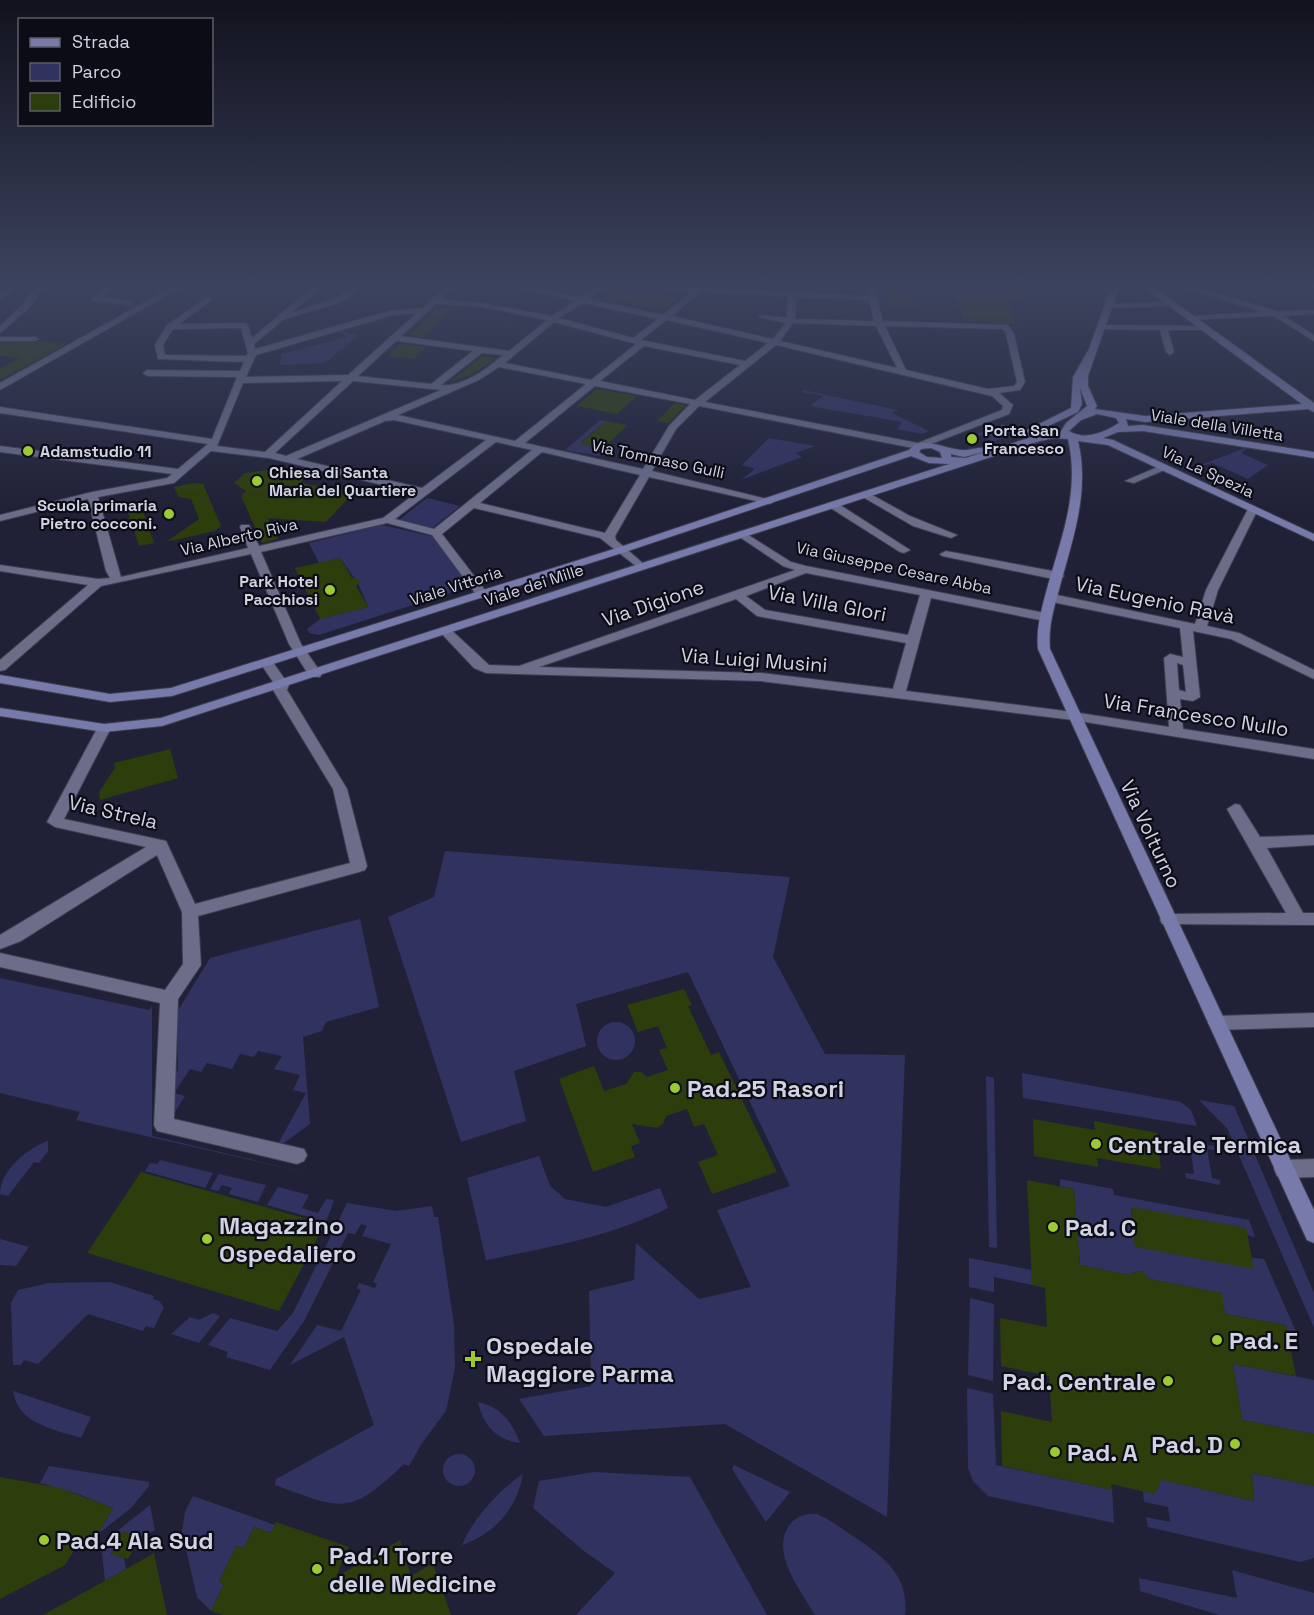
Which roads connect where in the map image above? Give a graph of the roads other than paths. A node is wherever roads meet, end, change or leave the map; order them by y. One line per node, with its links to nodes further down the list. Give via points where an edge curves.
1 (48, 359): 23 (street)
2 (159, 359): 19 (street, via 147,373)
3 (247, 359): 19 (street)
4 (371, 359): 20 (street)
5 (468, 359): 22 (street)
6 (504, 359): 16 (street)
7 (620, 359): 21 (street)
8 (723, 359): 17 (street)
9 (752, 359): 17 (street)
10 (849, 359): 18 (street)
11 (897, 359): 18 (street)
12 (1016, 359): 25 (street, via 1021,382 1017,388)
13 (1085, 359): 32 (main road, via 1077,381 1079,402)
14 (1090, 359): 29 (main road, via 1083,380)
15 (1247, 359): 27 (main road)
16 (498, 364): 21 (street); 24 (street)
17 (746, 364): 26 (street)
18 (903, 372): 25 (street)
19 (242, 377): 20 (street); 41 (street)
20 (351, 378): 22 (street); 46 (street)
21 (593, 383): 26 (street); 40 (street)
22 (434, 386): 24 (street)
23 (0, 387)
24 (451, 388): 33 (street)
25 (983, 391): 30 (street); 30 (street, via 1006,401 1008,408)
26 (697, 404): 42 (street); 53 (street, via 672,428)
27 (1312, 407): 31 (main road, via 1145,419)
28 (0, 410): 41 (street)
29 (1088, 411): 31 (main road); 32 (main road)
30 (1004, 412): 35 (street, Viale Vittoria)
31 (1116, 415): 34 (main road, via 1125,423)
32 (1073, 417): 39 (main road, Via Volturno, via 1064,431); 45 (main road, via 967,453)
33 (382, 418): 37 (street, via 391,416); 49 (street)
34 (1116, 429): 38 (main road, Viale della Villetta); 47 (main road, Viale della Villetta, via 1143,428)
35 (945, 435): 42 (street, Viale Vittoria); 45 (street, via 939,443)
36 (1038, 438): 39 (main road, Via La Spezia); 48 (main road, Viale dei Mille)
37 (494, 439): 40 (street, Via Tommaso Gulli); 56 (street)
38 (1087, 439): 39 (main road, Via La Spezia); 51 (main road, Via La Spezia, via 1107,441)
39 (1072, 442): 78 (main road, Via Volturno, via 1077,458 1076,508)
40 (517, 444): 44 (street, Via Tommaso Gulli)
41 (213, 445): 46 (street); 52 (street)
42 (918, 448): 45 (main road); 50 (main road); 59 (main road, Viale Vittoria)
43 (0, 449): 52 (street)
44 (540, 449): 53 (street, Via Tommaso Gulli); 60 (street)
45 (944, 449): 50 (main road, via 947,456)
46 (267, 455): 49 (street)
47 (1314, 455)
48 (980, 457): 50 (main road); 55 (main road, Viale dei Mille)
49 (288, 459): 56 (street)
50 (933, 460): 55 (main road, via 916,475)
51 (1164, 468): 54 (street); 62 (main road, Via La Spezia)
52 (181, 472): 58 (street, via 170,481)
53 (646, 472): 59 (street, Via Tommaso Gulli); 70 (street)
54 (1130, 481)
55 (890, 487): 57 (main road, Viale dei Mille)
56 (424, 492): 64 (street)
57 (865, 494): 61 (main road, Viale dei Mille); 68 (street, via 919,525)
58 (92, 495): 63 (street); 79 (street)
59 (770, 501): 72 (main road, Viale Vittoria)
60 (472, 504): 66 (street); 70 (street)
61 (833, 505): 67 (main road, Viale dei Mille); 73 (street)
62 (1253, 509): 69 (main road, Via La Spezia); 87 (street, via 1212,590)
63 (0, 518)
64 (387, 520): 66 (street); 71 (street, Via Alberto Riva)
65 (245, 527): 71 (street)
66 (436, 533): 81 (street)
67 (742, 534): 75 (main road, Viale dei Mille); 77 (street, Via Giuseppe Cesare Abba, via 788,564)
68 (951, 534)
69 (1314, 538)
70 (610, 540): 72 (street)
71 (255, 550): 79 (street, Via Alberto Riva); 90 (street)
72 (621, 550): 75 (street); 81 (main road, Viale Vittoria)
73 (904, 550)
74 (946, 554): 78 (street)
75 (641, 567): 88 (main road, Viale dei Mille)
76 (0, 568): 80 (street, Via Alberto Riva)
77 (805, 569): 82 (street, Via Giuseppe Cesare Abba); 83 (street, Via Digione)
78 (1058, 576): 84 (main road, Via Volturno)
79 (118, 581): 80 (street, Via Alberto Riva)
80 (98, 583): 94 (street)
81 (482, 594): 90 (main road, Viale Vittoria)
82 (926, 594): 85 (street, Via Giuseppe Cesare Abba); 89 (street)
83 (738, 595): 89 (street, Via Villa Glori, via 761,614); 91 (street, Via Digione)
84 (1052, 598): 85 (main road, Via Volturno); 86 (street, Via Eugenio Ravà)
85 (1046, 617): 104 (main road, Via Volturno, via 1042,628 1044,649)
86 (1186, 625): 87 (street, Via Eugenio Ravà); 92 (street)
87 (1200, 628): 98 (street, Via Eugenio Ravà, via 1235,636)
88 (445, 631): 95 (street, Via Luigi Musini, via 479,665); 97 (main road, Viale dei Mille)
89 (913, 640): 101 (street)
90 (301, 653): 93 (main road, Viale Vittoria); 97 (street)
91 (559, 656): 95 (street, Via Digione); 96 (street, via 557,665)
92 (1190, 662): 102 (street, via 1170,658); 102 (street, via 1193,697)
93 (267, 664): 99 (main road, Viale Vittoria, via 142,697 110,698); 100 (street)
94 (0, 667)
95 (512, 671): 96 (street, Via Luigi Musini)
96 (566, 672): 101 (street, Via Luigi Musini, via 761,677)
97 (315, 674): 100 (main road, Viale dei Mille)
98 (1314, 675)
99 (0, 679)
100 (282, 685): 105 (main road, Viale dei Mille, via 162,722); 112 (street, via 280,690 340,789 359,866)
101 (899, 693): 104 (street, Via Luigi Musini)
102 (1172, 693): 106 (street)
103 (0, 712): 105 (main road, Viale dei Mille)
104 (1073, 716): 106 (street, Via Francesco Nullo); 114 (main road, Via Volturno)
105 (104, 728): 111 (street, Via Strela, via 55,822)
106 (1176, 731): 107 (street, Via Francesco Nullo)
107 (1314, 754)
108 (1235, 809): 110 (street)
109 (1314, 840): 110 (street)
110 (1256, 843): 113 (street)
111 (161, 845): 112 (street, Via Strela); 115 (street)
112 (190, 912): 117 (street, via 192,965)
113 (1306, 919): 114 (street)
114 (1168, 920): 119 (main road, Via Volturno)
115 (0, 942)
116 (0, 960): 117 (street)
117 (169, 998): 120 (street, via 164,1125)
118 (1314, 1020): 119 (street)
119 (1216, 1023): 122 (main road, Via Volturno)
120 (297, 1155)
121 (1314, 1168): 122 (street)
122 (1284, 1169): 123 (main road, Via Volturno)
123 (1314, 1233)

